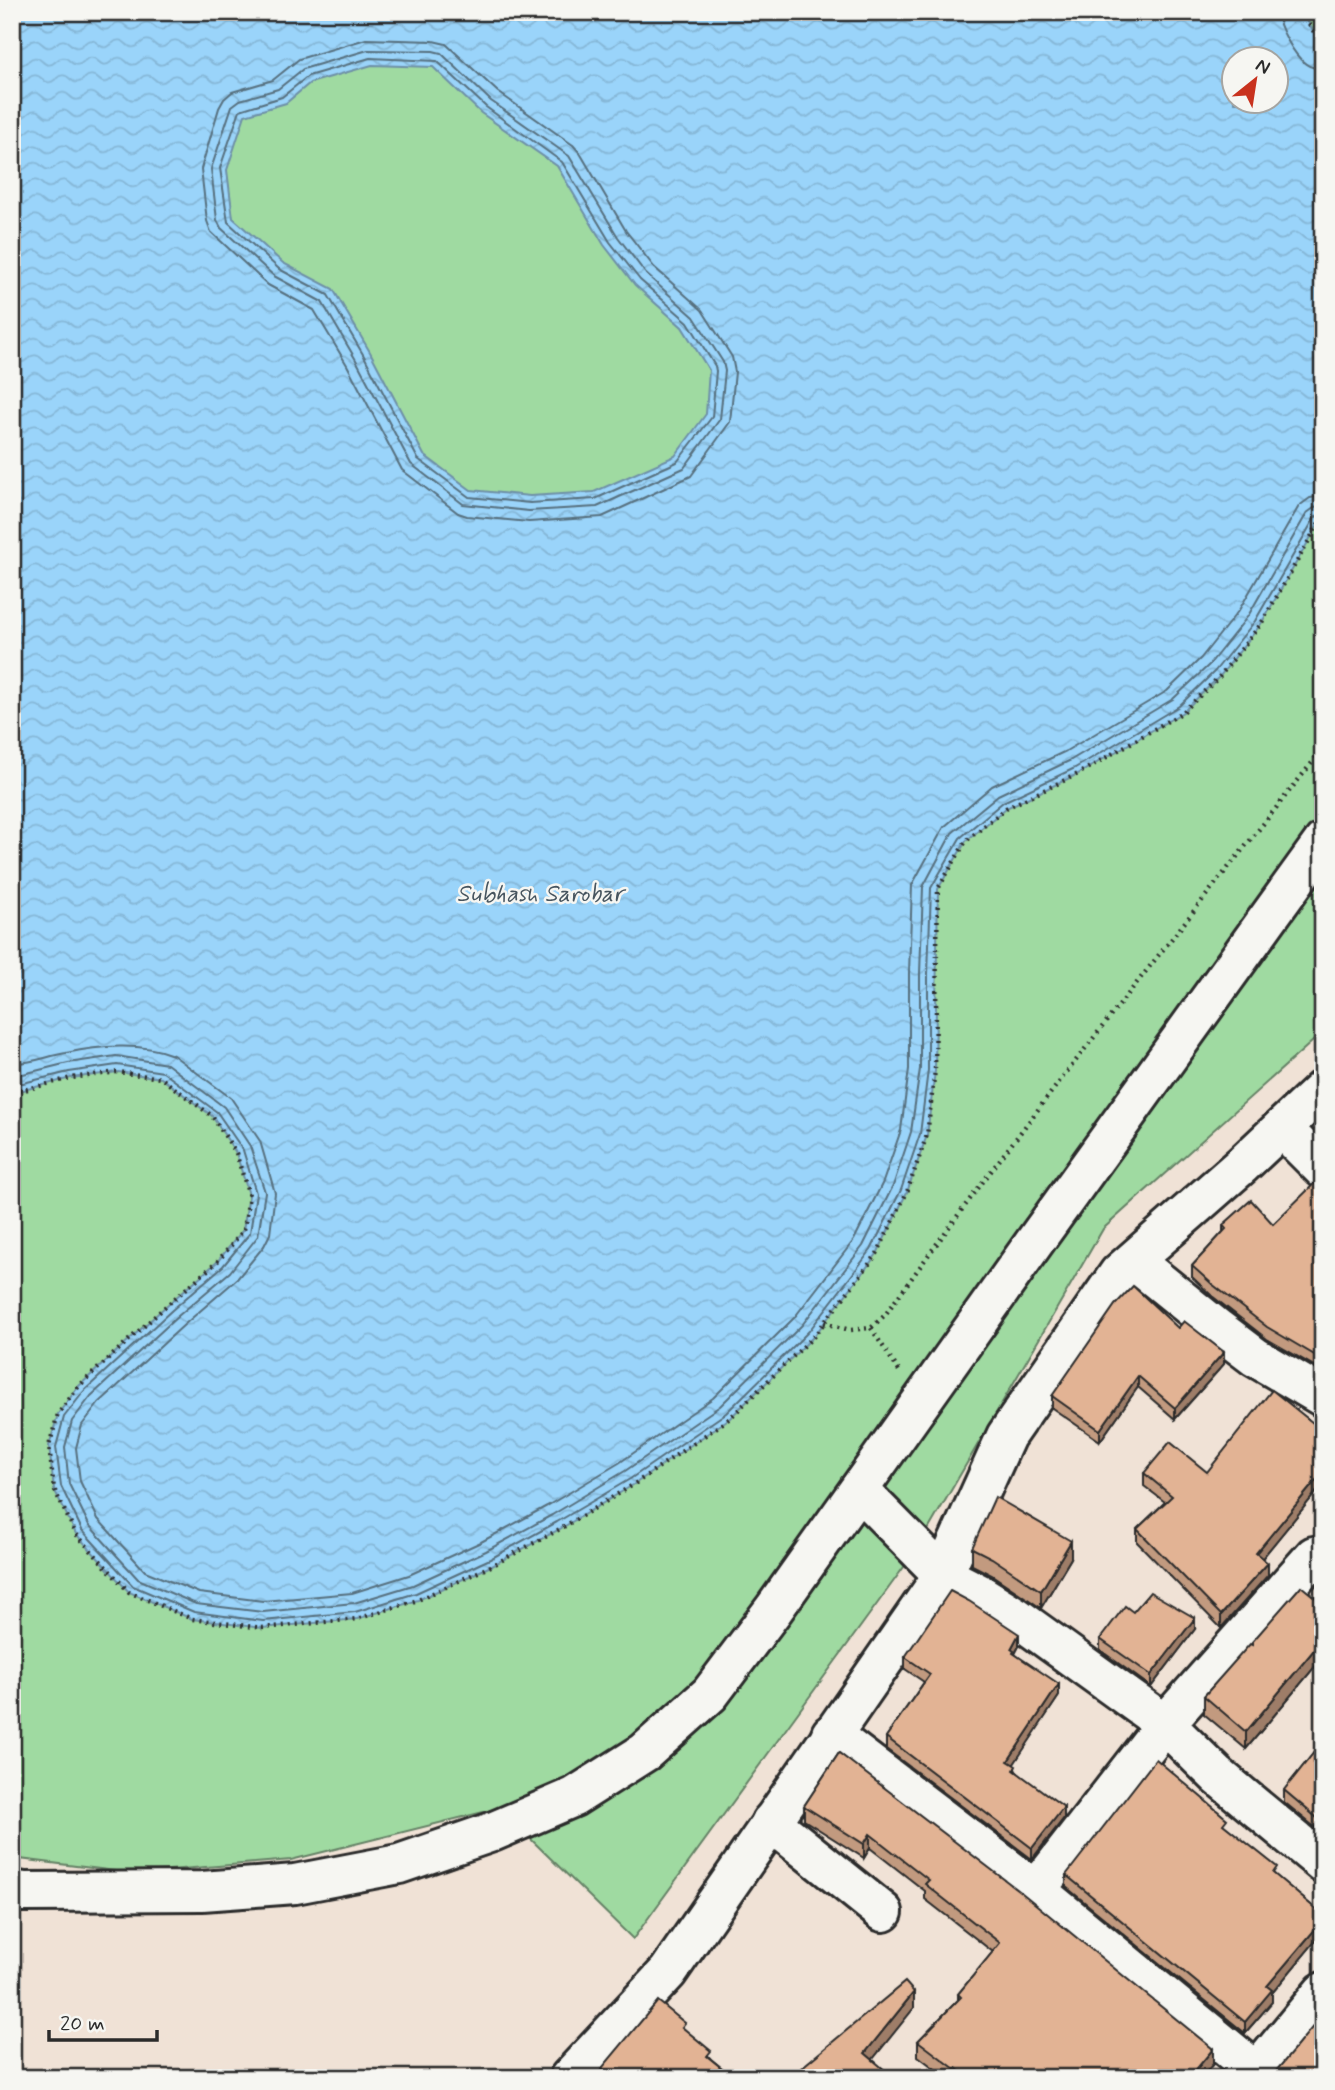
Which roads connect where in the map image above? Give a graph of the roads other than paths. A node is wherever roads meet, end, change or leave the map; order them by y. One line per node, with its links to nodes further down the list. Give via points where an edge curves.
1 (1323, 842): 7 (street)
2 (1323, 1089): 3 (street)
3 (1282, 1128): 4 (street); 5 (street)
4 (1323, 1169)
5 (1134, 1261): 6 (street, via 1255,1357); 9 (street, via 1119,1273 1006,1436)
6 (1323, 1396)
7 (859, 1490): 9 (street); 14 (street, via 710,1694 645,1752 574,1797 399,1864 295,1884 190,1891)
8 (1323, 1564): 10 (street, via 1314,1556)
9 (943, 1575): 10 (street, via 1015,1616); 11 (street)
10 (1165, 1724): 13 (street, via 1218,1776); 15 (street)
11 (831, 1734): 12 (street); 15 (street)
12 (771, 1822): 16 (street); 19 (street, via 668,1972)
13 (1323, 1863)
14 (12, 1889)
15 (1036, 1890): 18 (street)
16 (883, 1912)
17 (1323, 1992): 18 (street)
18 (1254, 2075)
19 (569, 2078)

